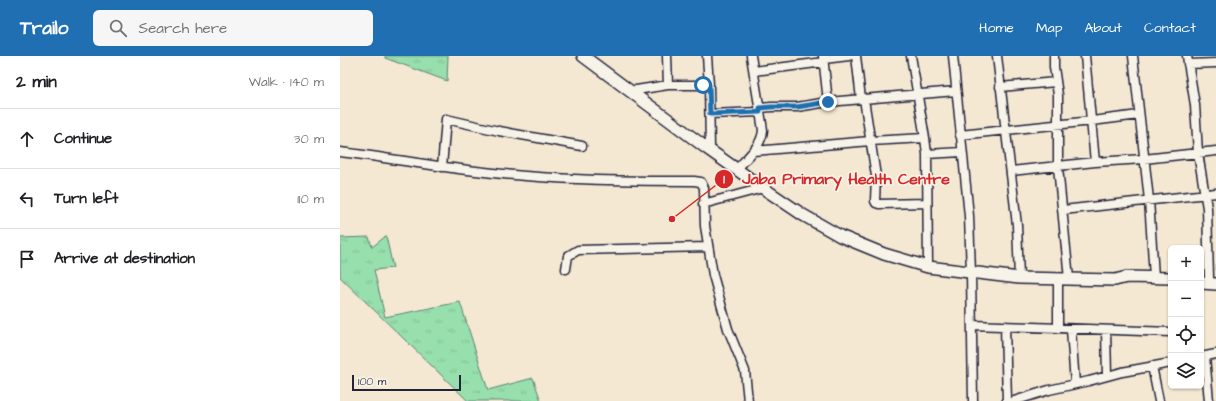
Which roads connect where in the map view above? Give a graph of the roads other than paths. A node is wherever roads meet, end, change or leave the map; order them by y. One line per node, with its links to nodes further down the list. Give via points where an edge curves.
1 (582, 56): 21 (main road)
2 (667, 56): 19 (street)
3 (706, 56): 18 (street)
4 (751, 56): 16 (street)
5 (849, 56): 13 (street)
6 (856, 56): 24 (street)
7 (911, 56): 23 (street)
8 (953, 56): 22 (street)
9 (997, 56): 20 (street)
10 (1054, 56): 17 (street)
11 (1085, 56): 29 (street)
12 (1133, 56): 28 (street)
13 (824, 59): 16 (street); 25 (street)
14 (1187, 60): 15 (street); 41 (street, via 1195,105)
15 (1216, 63)
16 (754, 71): 26 (street)
17 (1056, 82): 20 (street); 30 (street)
18 (709, 85): 19 (street); 27 (street)
19 (668, 86): 21 (street)
20 (1000, 87): 31 (street)
21 (630, 91): 36 (main road)
22 (956, 91): 23 (street); 32 (street)
23 (918, 94): 24 (street); 33 (street)
24 (862, 99): 25 (street); 34 (street)
25 (828, 102): 26 (street)
26 (760, 110): 27 (street); 37 (street, via 763,137)
27 (710, 114): 36 (street)
28 (1139, 114): 29 (street); 43 (street)
29 (1092, 121): 30 (street); 44 (street)
30 (1057, 124): 31 (street); 46 (street)
31 (1006, 130): 32 (street); 48 (street)
32 (960, 135): 40 (street)
33 (925, 138): 34 (street); 42 (street)
34 (870, 141): 37 (street); 53 (street, via 876,176 876,203)
35 (582, 146): 45 (street, via 446,119)
36 (710, 150): 47 (main road)
37 (753, 151): 47 (street)
38 (1216, 151): 41 (street)
39 (340, 152): 45 (street)
40 (962, 152): 42 (street); 59 (street, via 969,216)
41 (1198, 153): 43 (street); 51 (street)
42 (927, 154): 53 (street)
43 (1144, 159): 44 (street); 52 (street)
44 (1095, 162): 46 (street)
45 (442, 167): 54 (street, via 569,179 694,181 701,182 704,188)
46 (1058, 167): 48 (street); 55 (street)
47 (737, 169): 49 (main road)
48 (1011, 171): 61 (street)
49 (763, 188): 54 (street); 57 (main road, via 840,236 884,254)
50 (1216, 193): 51 (street)
51 (1205, 194): 52 (street); 65 (street)
52 (1149, 200): 55 (street); 60 (street)
53 (927, 203): 57 (street)
54 (704, 204): 56 (street)
55 (1062, 210): 63 (street)
56 (708, 247): 58 (street, via 578,250 568,256); 80 (street, via 713,276 728,329 745,371)
57 (928, 267): 59 (main road)
58 (566, 269)
59 (971, 273): 61 (main road); 67 (street)
60 (1154, 277): 62 (main road); 64 (main road, via 1127,277)
61 (1019, 278): 63 (main road)
62 (1168, 278)
63 (1063, 279): 64 (main road); 69 (street)
64 (1115, 280): 66 (main road)
65 (1209, 280)
66 (1168, 283)
67 (972, 325): 68 (street); 81 (street)
68 (1005, 326): 69 (street); 82 (street)
69 (1058, 328): 70 (street)
70 (1071, 329): 71 (street); 79 (street)
71 (1106, 330): 72 (street); 78 (street)
72 (1168, 332)
73 (1216, 354): 74 (street)
74 (1204, 357)
75 (1168, 363): 77 (street)
76 (1204, 364): 85 (street)
77 (1152, 366): 78 (street); 84 (street)
78 (1107, 376): 79 (street)
79 (1075, 384): 83 (street)
80 (748, 401)
81 (973, 401)
82 (1006, 401)
83 (1014, 401)
84 (1159, 401)
85 (1209, 401)

